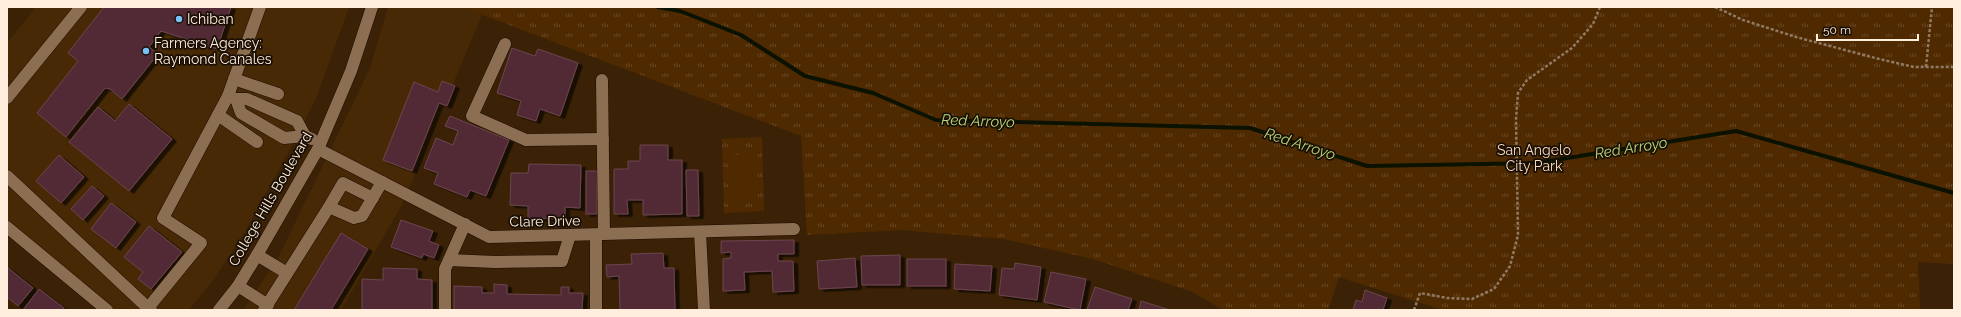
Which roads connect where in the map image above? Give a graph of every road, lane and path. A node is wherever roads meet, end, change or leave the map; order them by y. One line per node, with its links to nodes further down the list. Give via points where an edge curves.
1 (81, 7): 13 (street)
2 (260, 7): 10 (street)
3 (372, 7): 19 (street, College Hills Boulevard, via 351,71)
4 (1600, 7): 41 (path, via 1593,24 1572,48 1527,80 1518,93 1518,235 1510,266 1494,289 1472,299 1420,293)
5 (1715, 7): 8 (path, via 1743,20 1796,37 1907,66)
6 (1932, 7): 8 (path)
7 (505, 44): 17 (street, via 472,116 526,140)
8 (1926, 67): 9 (path)
9 (1954, 67)
10 (234, 79): 12 (street); 14 (street)
11 (602, 80): 17 (street)
12 (278, 94)
13 (7, 98)
14 (232, 98): 15 (street); 16 (street, via 247,100 296,121); 16 (street, via 241,113 284,138)
15 (218, 115): 18 (street); 35 (street, via 163,218 201,243)
16 (306, 136): 19 (street, Clare Drive)
17 (603, 139): 28 (street)
18 (257, 142)
19 (320, 146): 21 (street, Clare Drive); 30 (street, College Hills Boulevard)
20 (7, 176): 35 (street)
21 (382, 182): 22 (street); 24 (street, Clare Drive)
22 (373, 198): 23 (street, via 362,216 354,218); 23 (street, via 342,183)
23 (329, 207): 32 (street)
24 (465, 224): 29 (street, Clare Drive, via 489,237); 31 (street)
25 (7, 227): 36 (street)
26 (794, 229): 27 (street, Clare Drive)
27 (700, 232): 28 (street, Clare Drive); 40 (street)
28 (600, 234): 29 (street, Clare Drive); 39 (street)
29 (570, 235): 31 (street, via 562,261)
30 (257, 255): 32 (street); 33 (street, College Hills Boulevard)
31 (450, 260): 38 (street, via 445,269)
32 (287, 273): 34 (street)
33 (238, 286): 34 (street); 37 (street, College Hills Boulevard)
34 (266, 308)
35 (149, 309)
36 (107, 310)
37 (219, 310)
38 (445, 310)
39 (596, 310)
40 (704, 310)
41 (1414, 310)

